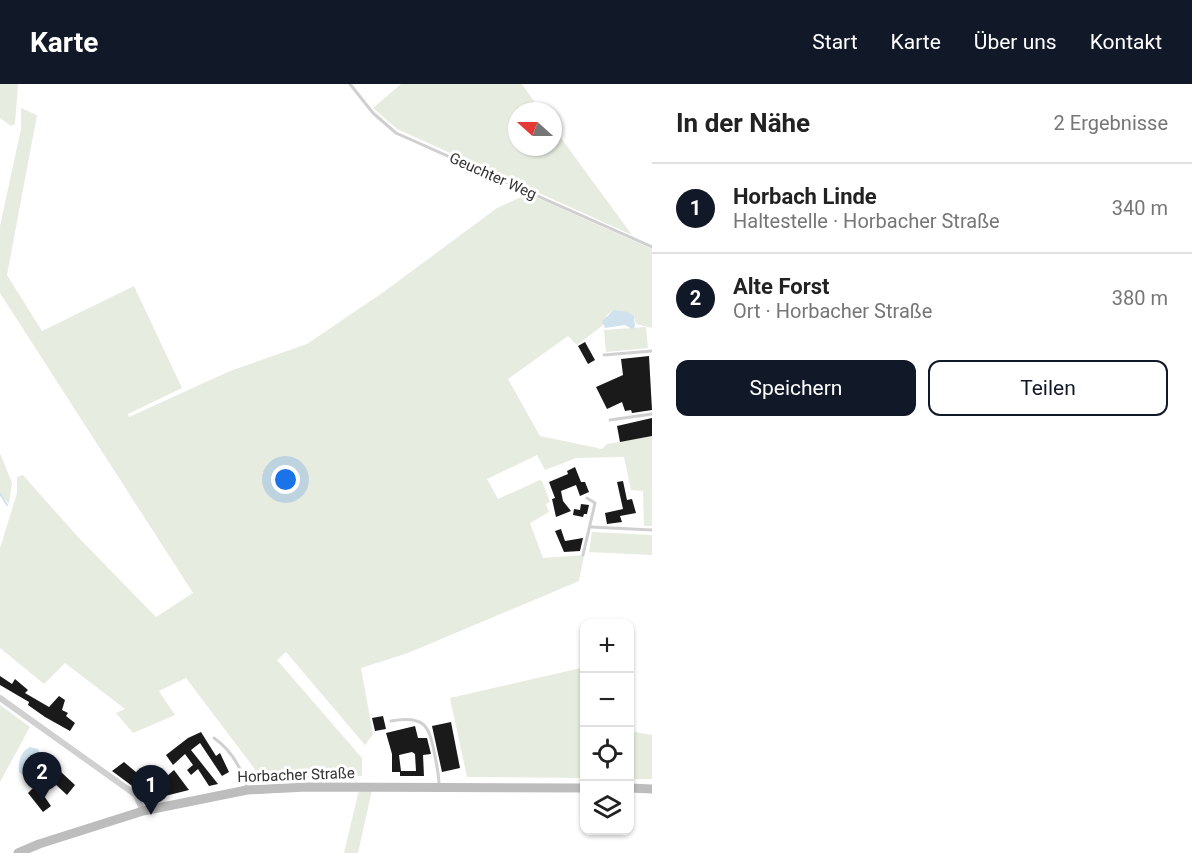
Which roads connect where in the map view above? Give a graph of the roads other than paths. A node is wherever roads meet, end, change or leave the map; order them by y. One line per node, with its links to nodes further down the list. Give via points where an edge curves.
1 (350, 84): 2 (lane, Geuchter Weg, via 373,113 396,133)
2 (652, 247)
3 (652, 351): 4 (lane)
4 (604, 355)
5 (652, 414): 6 (lane)
6 (610, 420)
7 (587, 498): 8 (lane, via 595,503)
8 (590, 526): 9 (lane); 10 (lane)
9 (652, 530)
10 (583, 555)
11 (0, 698): 19 (street, via 136,795)
12 (391, 721): 14 (lane, via 411,718 427,727)
13 (214, 738): 18 (lane, via 240,768)
14 (439, 787): 15 (main road, Horbacher Straße); 18 (main road, Horbacher Straße)
15 (580, 788)
16 (634, 788): 17 (main road)
17 (652, 789)
18 (247, 790): 19 (main road, Horbacher Straße)
19 (143, 811): 20 (main road, Horbacher Straße)
20 (18, 853)

